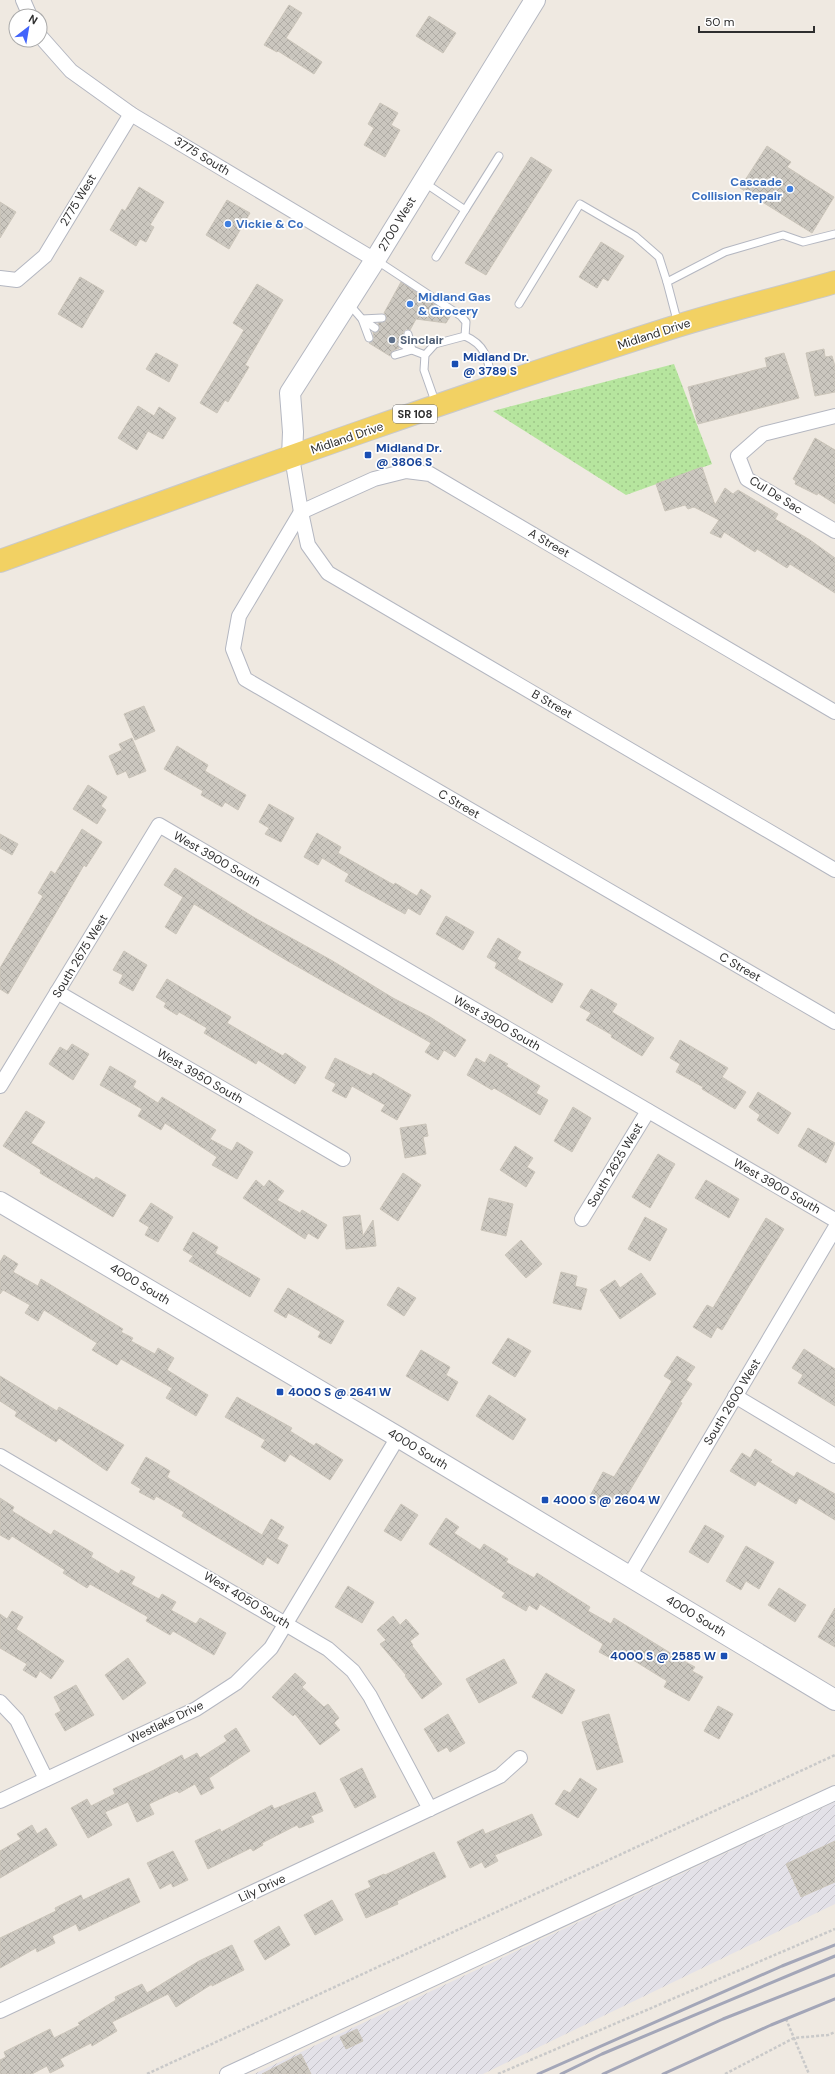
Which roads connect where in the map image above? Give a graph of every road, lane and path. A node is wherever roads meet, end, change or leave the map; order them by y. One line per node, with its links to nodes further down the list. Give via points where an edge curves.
1 (535, 0): 5 (street, 2700 West)
2 (48, 45): 3 (street, 3775 South, via 71,71)
3 (131, 114): 9 (street, 3775 South); 10 (street, 2775 West, via 44,256 17,280)
4 (499, 156): 6 (lane)
5 (423, 182): 6 (lane); 9 (street, 2700 West)
6 (465, 210): 8 (lane)
7 (835, 234): 11 (lane, via 803,242 783,235 725,252)
8 (436, 257)
9 (375, 260): 13 (street, 2700 West); 20 (lane, via 461,316 466,322)
10 (0, 278)
11 (666, 282): 14 (lane, via 659,257 635,236 580,204); 17 (lane)
12 (835, 282): 17 (main road, Midland Drive / SR 108)
13 (348, 303): 16 (lane); 29 (street, 2700 West, via 290,393)
14 (519, 304)
15 (382, 318): 16 (lane)
16 (362, 319): 18 (lane); 21 (lane)
17 (679, 326): 26 (main road, Midland Drive / SR 108)
18 (375, 328)
19 (408, 334): 23 (lane)
20 (465, 336): 25 (lane, via 435,344); 26 (lane, via 473,339 484,350)
21 (369, 338)
22 (402, 344): 23 (lane)
23 (412, 350): 24 (lane); 25 (lane)
24 (395, 355)
25 (425, 355): 27 (lane, via 424,370)
26 (494, 387): 27 (main road, Midland Drive / SR 108)
27 (436, 407): 29 (main road, Midland Drive / SR 108)
28 (835, 416): 31 (street, Cul De Sac, via 763,434 738,456 747,479)
29 (292, 457): 30 (street); 32 (main road, Midland Drive / SR 108)
30 (301, 512): 33 (street, A Street, via 374,479 406,471 430,474); 35 (street, B Street, via 308,545 328,573); 37 (street, C Street, via 239,616 234,649 245,679)
31 (835, 531)
32 (0, 561)
33 (835, 712)
34 (159, 825): 36 (street, South 2675 West); 39 (street, West 3900 South)
35 (835, 870)
36 (57, 992): 38 (street, South 2675 West); 40 (street, West 3950 South)
37 (835, 1022)
38 (0, 1086)
39 (648, 1111): 42 (street, South 2625 West); 43 (street, West 3900 South)
40 (343, 1159)
41 (0, 1202): 46 (street, 4000 South)
42 (582, 1219)
43 (835, 1220)
44 (835, 1228): 45 (street, South 2600 West)
45 (735, 1396): 48 (street); 49 (street, South 2600 West)
46 (398, 1438): 49 (street, 4000 South); 50 (street, Westlake Drive)
47 (0, 1456): 50 (street, West 4050 South)
48 (835, 1456)
49 (628, 1576): 51 (street, 4000 South)
50 (286, 1623): 55 (street, Westlake Drive, via 271,1648 236,1683 196,1709); 58 (street, West 4050 South, via 328,1649 353,1671 370,1696)
51 (835, 1700)
52 (0, 1702): 55 (street, via 16,1720)
53 (835, 1755): 64 (path)
54 (520, 1758): 58 (street, Lily Drive, via 500,1776)
55 (46, 1779): 57 (street, Westlake Drive)
56 (835, 1793): 65 (street)
57 (0, 1801)
58 (430, 1809): 60 (street, Lily Drive)
59 (835, 1929): 66 (path)
60 (0, 2011)
61 (786, 2019): 63 (path)
62 (835, 2032): 63 (path)
63 (794, 2038): 67 (path); 68 (path)
64 (148, 2074)
65 (227, 2074)
66 (498, 2074)
67 (725, 2074)
68 (809, 2074)

